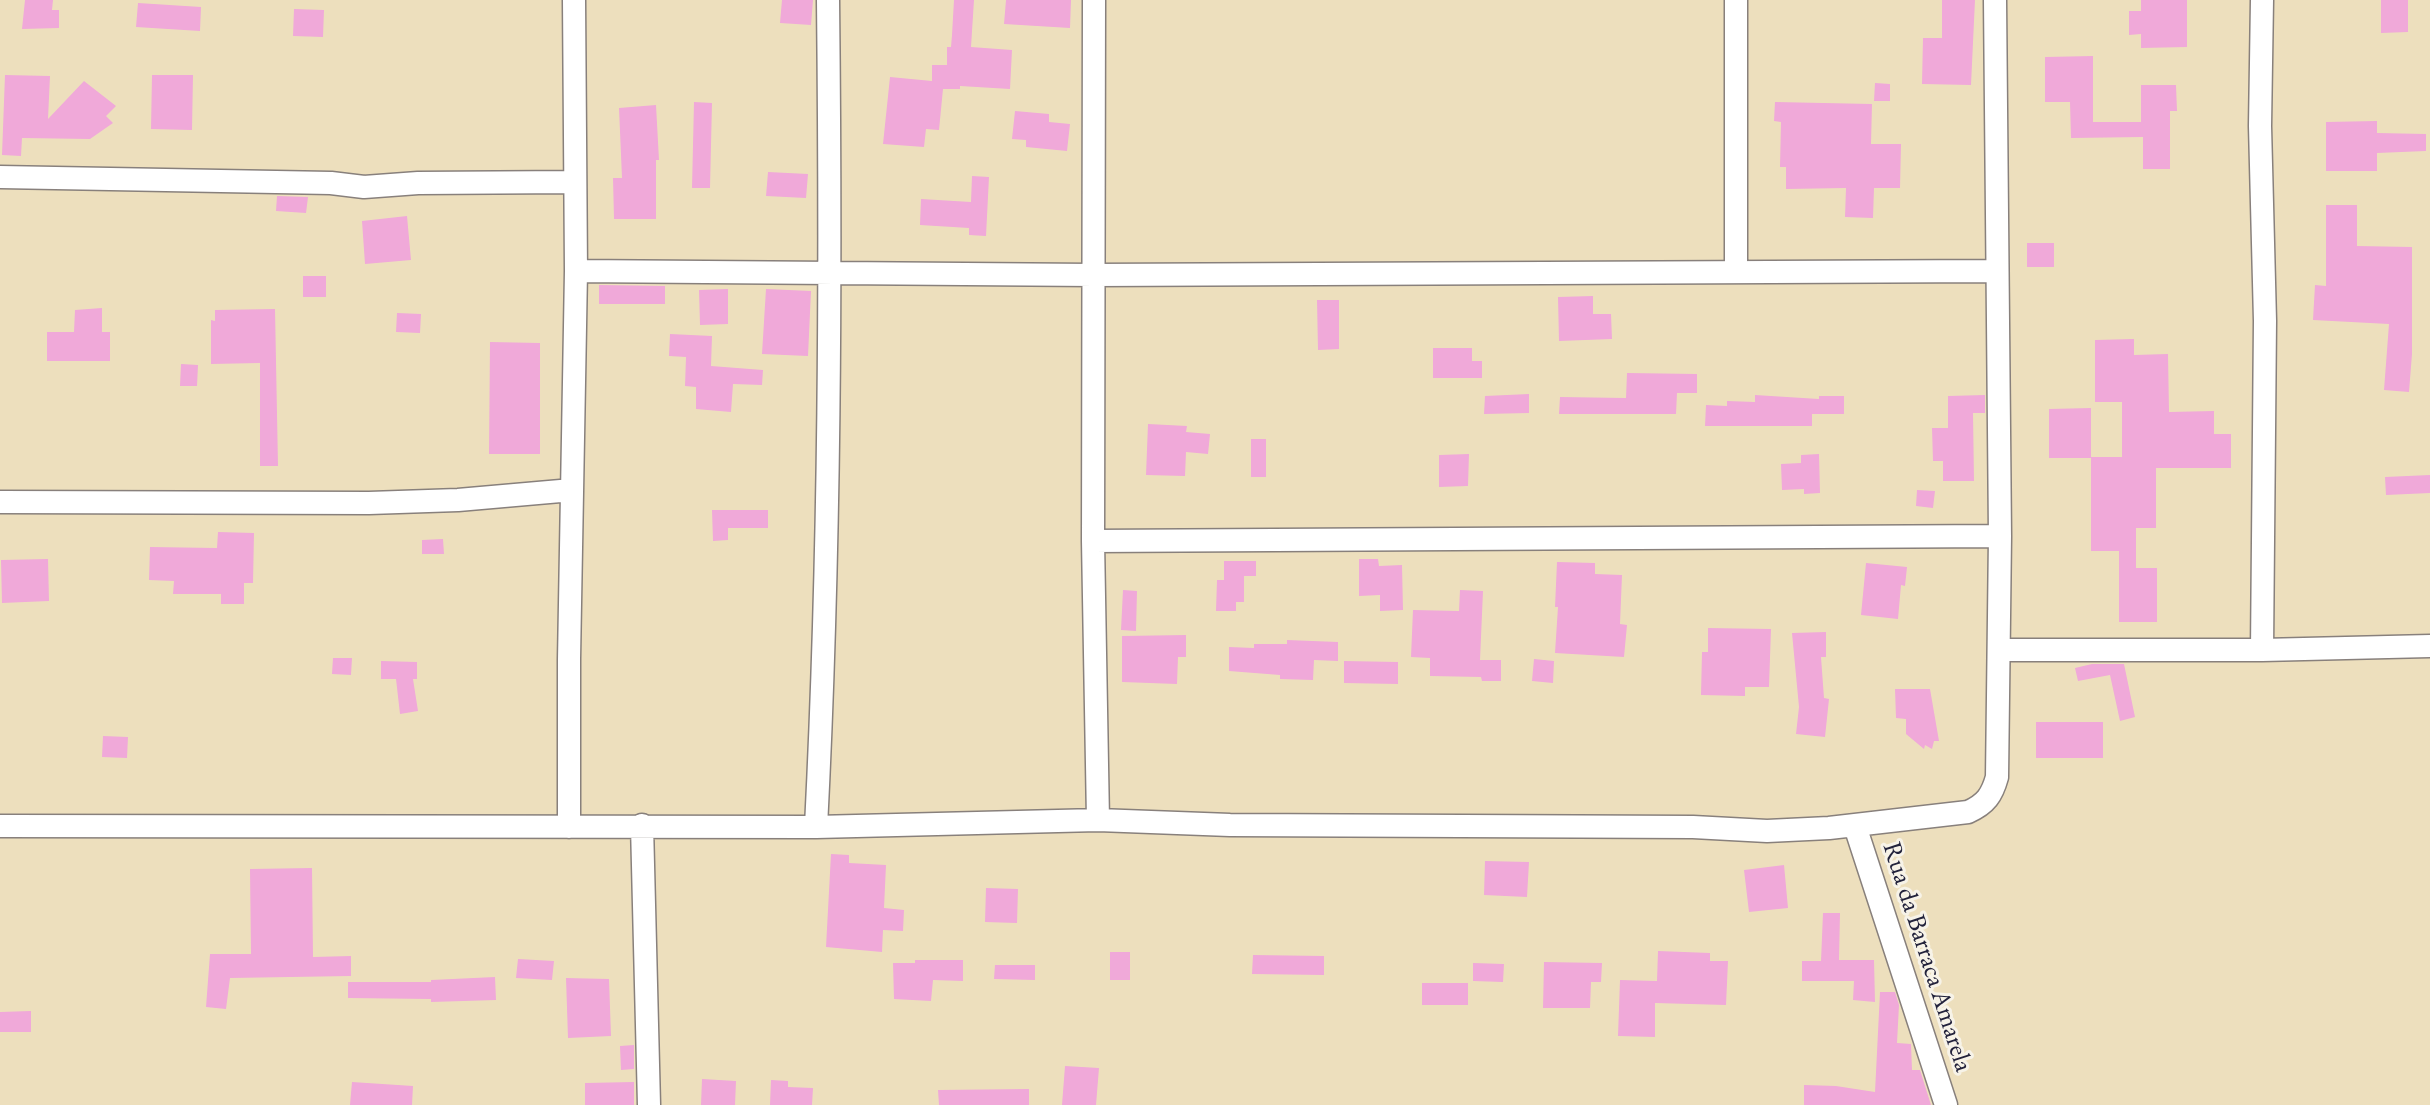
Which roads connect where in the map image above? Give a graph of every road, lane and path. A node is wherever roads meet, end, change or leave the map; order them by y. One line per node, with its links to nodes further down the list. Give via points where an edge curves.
1 (574, 0): 8 (street)
2 (828, 0): 12 (street)
3 (1094, 0): 13 (street)
4 (1995, 0): 10 (street)
5 (2262, 0): 20 (street)
6 (1733, 3): 11 (street)
7 (0, 177): 8 (street, via 364,187)
8 (575, 182): 9 (street)
9 (576, 271): 12 (street); 14 (street)
10 (1996, 271): 11 (street); 16 (street)
11 (1736, 272): 13 (street)
12 (830, 273): 13 (street); 26 (street, via 824,672)
13 (1094, 275): 17 (street)
14 (572, 490): 15 (street, via 369,503); 25 (street)
15 (0, 502)
16 (2000, 536): 17 (street); 19 (street)
17 (1093, 541): 21 (street)
18 (2430, 646): 20 (street)
19 (1999, 650): 20 (street); 24 (street, via 1997,777 1984,804 1968,812)
20 (2262, 650)
21 (1098, 820): 24 (street, via 1767,831); 26 (street)
22 (642, 825): 25 (street); 26 (street); 27 (street)
23 (0, 826): 25 (street)
24 (1855, 826): 28 (street, Rua da Barraca Amarela)
25 (569, 827)
26 (816, 827)
27 (649, 1105)
28 (1946, 1105)

